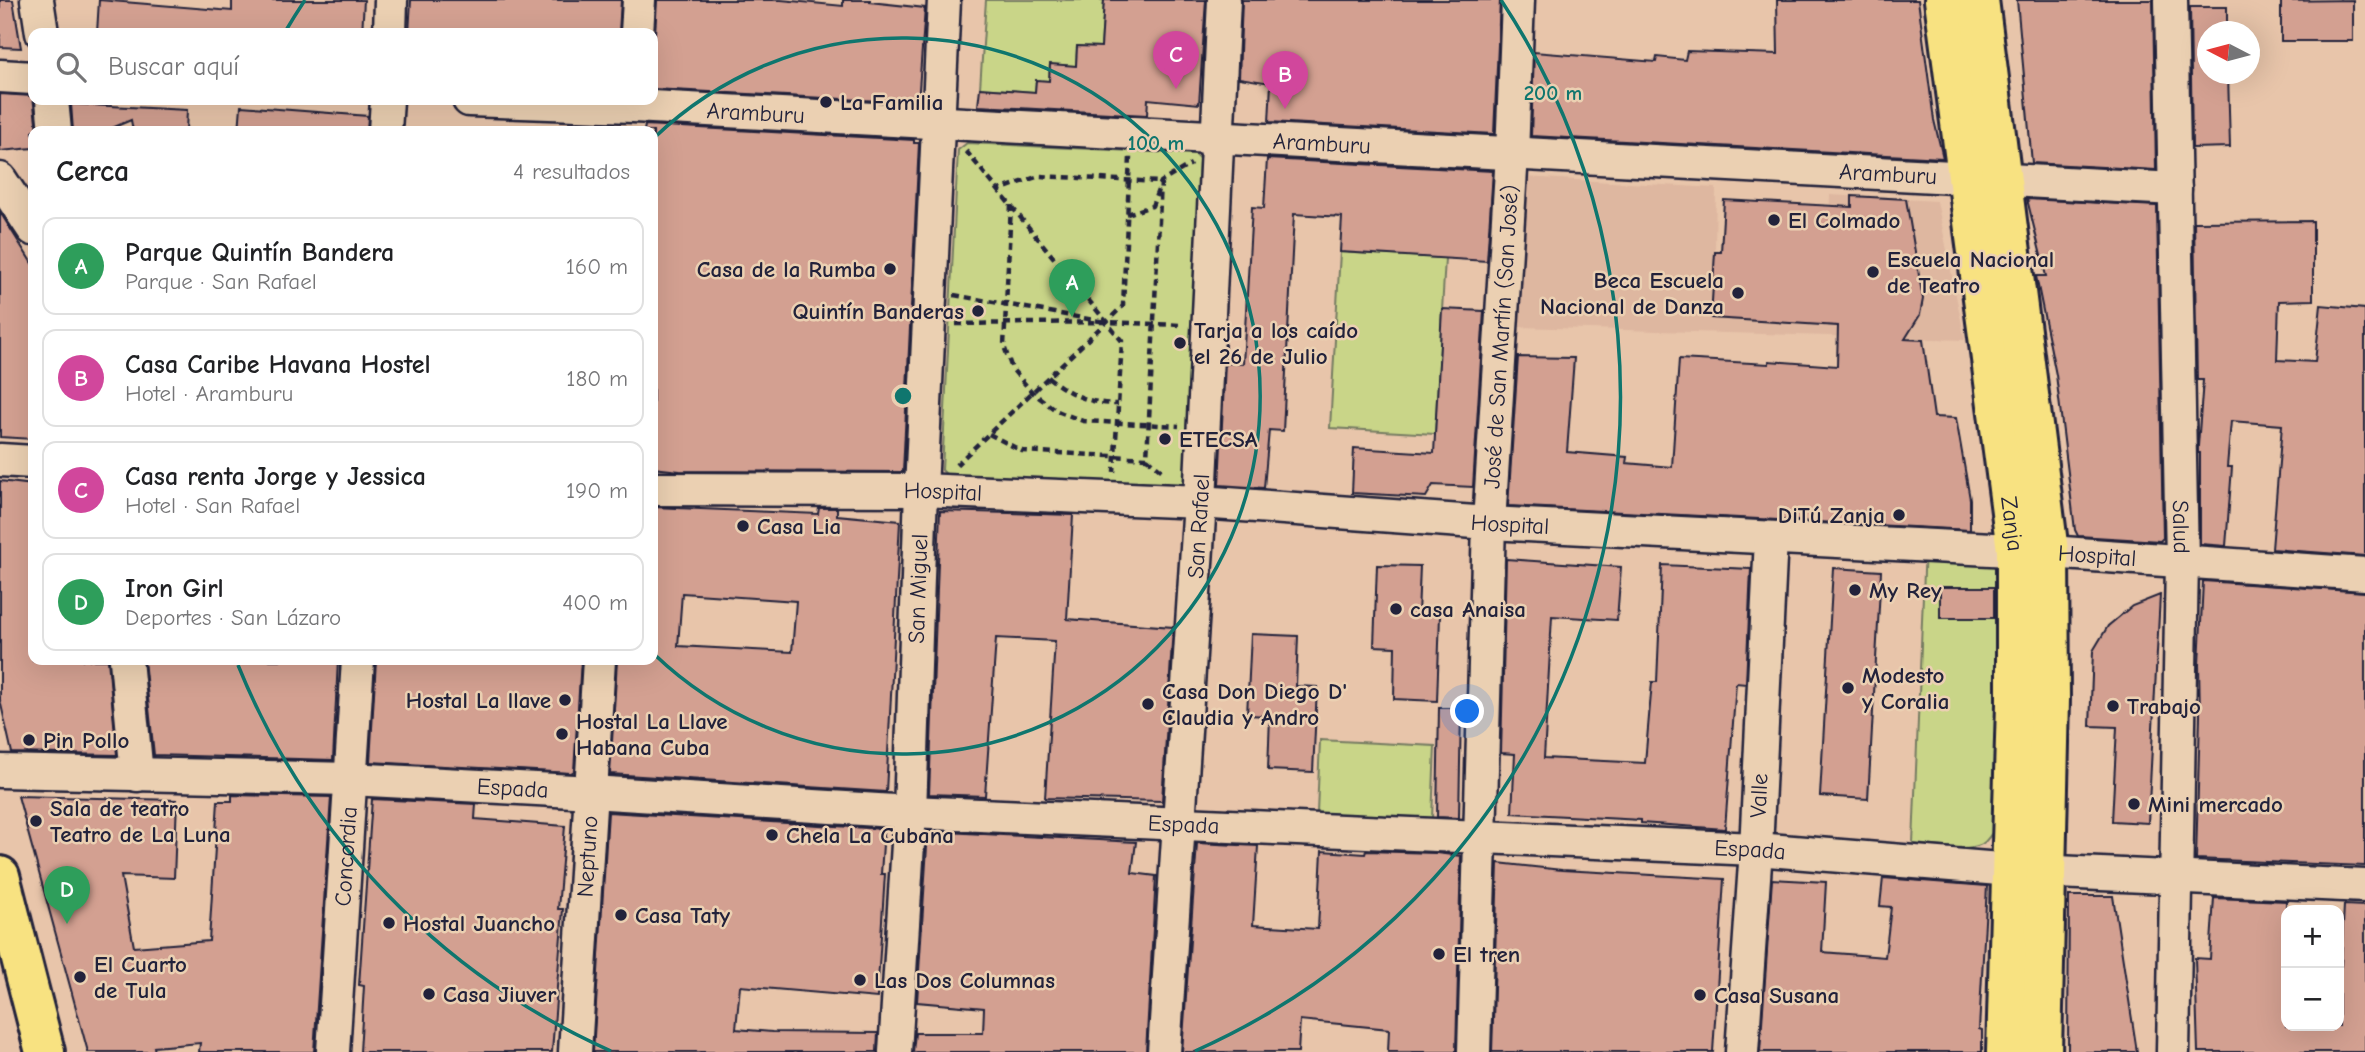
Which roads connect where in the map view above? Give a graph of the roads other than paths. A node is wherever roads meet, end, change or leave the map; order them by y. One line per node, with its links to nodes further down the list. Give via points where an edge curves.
1 (37, 0): 10 (street)
2 (391, 0): 11 (street)
3 (639, 0): 12 (street)
4 (944, 0): 19 (street, San Miguel)
5 (1224, 0): 22 (street, San Rafael)
6 (1518, 0): 23 (street, José de San Martín (San José))
7 (1944, 0): 24 (main road, Zanja)
8 (1979, 0): 24 (main road, Zanja)
9 (2171, 0): 26 (street, Salud)
10 (41, 28)
11 (390, 28)
12 (637, 28)
13 (0, 76): 14 (street)
14 (28, 78)
15 (52, 105): 20 (street)
16 (387, 105): 21 (street)
17 (537, 105): 18 (street, Aramburu)
18 (632, 112): 19 (street, Aramburu)
19 (939, 123): 22 (street, Aramburu); 31 (street, San Miguel, via 949,309)
20 (55, 126)
21 (385, 126)
22 (1218, 138): 23 (street, Aramburu); 32 (street, San Rafael)
23 (1512, 154): 24 (street, Aramburu); 33 (street, José de San Martín (San José))
24 (1983, 178): 26 (street, Aramburu); 35 (main road, Zanja)
25 (0, 179): 27 (street)
26 (2175, 189): 36 (street, Salud)
27 (28, 221)
28 (0, 460): 29 (street)
29 (28, 462)
30 (658, 489): 31 (street, Hospital)
31 (922, 490): 32 (street, Hospital); 45 (street, San Miguel)
32 (1200, 502): 33 (street, Hospital); 46 (street, San Rafael)
33 (1489, 523): 34 (street, Hospital); 47 (street, José de San Martín (San José))
34 (1771, 538): 35 (street, Hospital); 48 (street, Valle)
35 (2033, 551): 36 (street, Hospital); 49 (main road, Zanja, via 2016,704)
36 (2182, 561): 37 (street, Hospital); 51 (street, Salud)
37 (2365, 574)
38 (126, 665): 42 (street)
39 (358, 665): 43 (street, Concordia)
40 (598, 665): 44 (street, Neptuno)
41 (0, 771): 42 (street, Espada)
42 (136, 775): 43 (street, Espada)
43 (350, 779): 44 (street, Espada); 54 (street, Concordia)
44 (591, 792): 45 (street, Espada); 55 (street, Neptuno)
45 (910, 812): 46 (street, Espada); 56 (street, San Miguel)
46 (1178, 823): 47 (street, Espada); 57 (street, San Rafael)
47 (1479, 835): 48 (street, Espada); 58 (street, José de San Martín (San José))
48 (1756, 849): 49 (street, Espada); 59 (street, Valle)
49 (2029, 871): 51 (street, Espada); 60 (main road, Zanja); 61 (main road, Zanja)
50 (0, 876): 53 (main road)
51 (2176, 879): 52 (street, Espada); 62 (street, Salud)
52 (2365, 886)
53 (45, 1052)
54 (334, 1052)
55 (575, 1052)
56 (895, 1052)
57 (1164, 1052)
58 (1474, 1052)
59 (1742, 1052)
60 (2006, 1052)
61 (2042, 1052)
62 (2173, 1052)

